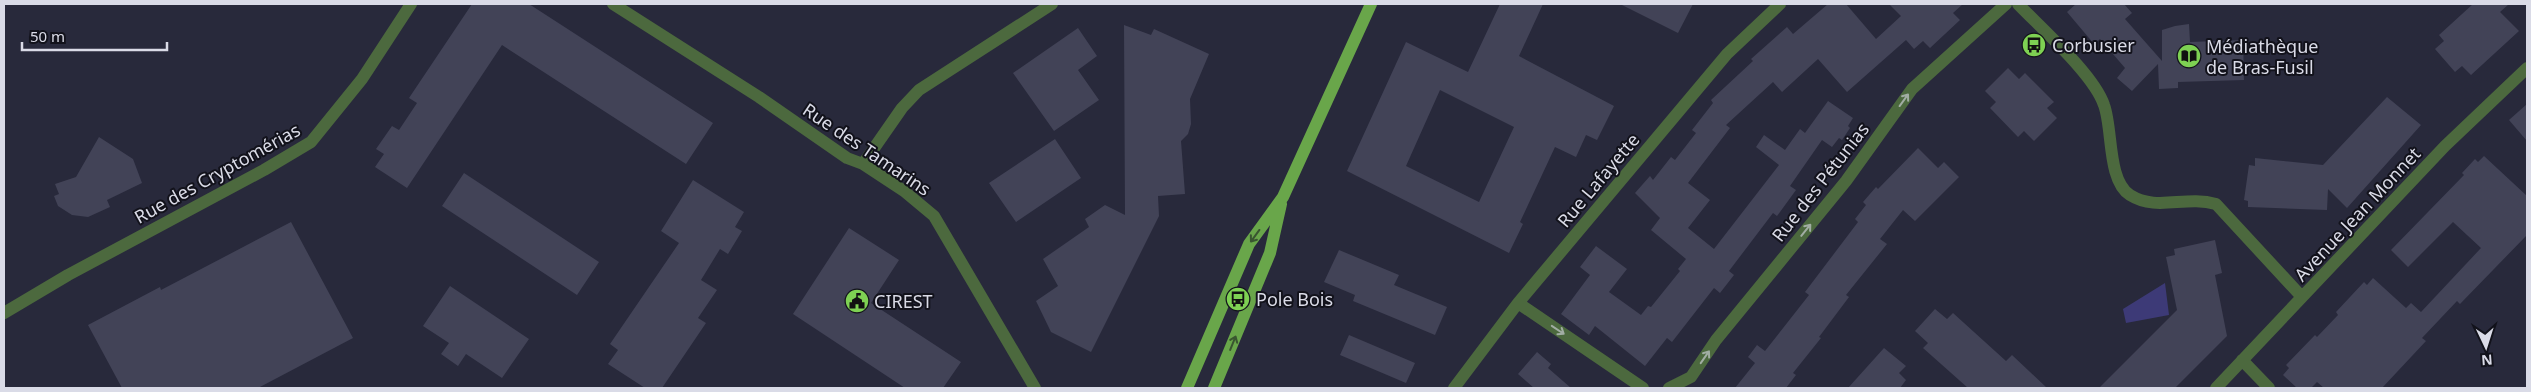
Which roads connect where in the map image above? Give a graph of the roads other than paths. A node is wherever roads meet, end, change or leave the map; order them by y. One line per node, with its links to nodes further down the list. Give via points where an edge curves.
1 (411, 4): 13 (street, Rue des Cryptomérias, via 362,79 311,142)
2 (613, 4): 9 (street, Rue des Tamarins, via 759,97 846,158)
3 (1052, 4): 9 (street, via 919,90 902,108)
4 (1371, 4): 10 (main road)
5 (1780, 4): 12 (street, Rue Lafayette, via 1727,54)
6 (2006, 4): 22 (street, Rue des Pétunias, one-way to 6, via 1691,377 1716,340 1846,181 1912,89)
7 (2018, 4): 11 (street, via 2095,85 2105,106 2121,186 2130,194 2153,204 2200,199 2216,204)
8 (2527, 68): 11 (street, Avenue Jean Monnet, via 2445,146)
9 (863, 164): 17 (street, Rue des Tamarins, via 934,216)
10 (1283, 197): 18 (main road, one-way to 18, via 1250,244); 19 (main road, one-way to 10, via 1270,253)
11 (2302, 297): 16 (street, Avenue Jean Monnet)
12 (1518, 303): 20 (street, Rue Lafayette); 21 (street, one-way to 21)
13 (18, 304): 14 (street, Rue des Cryptomérias); 15 (street, Rue des Cryptomérias)
14 (4, 308)
15 (4, 313)
16 (2242, 360): 23 (street, Avenue Jean Monnet); 24 (street)
17 (1035, 388)
18 (1186, 388)
19 (1214, 388)
20 (1454, 388)
21 (1643, 388)
22 (1669, 388)
23 (2216, 388)
24 (2270, 388)

